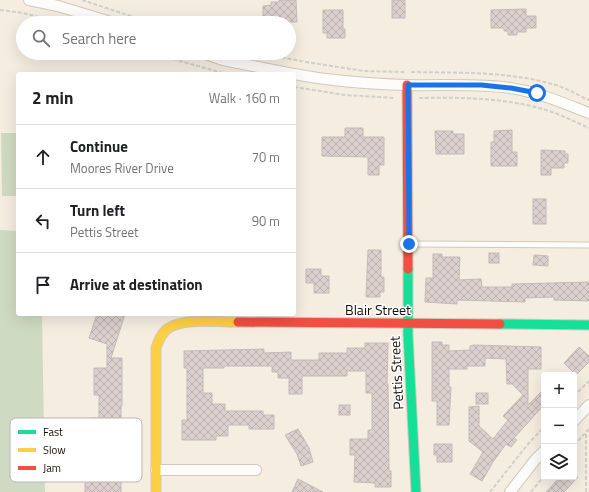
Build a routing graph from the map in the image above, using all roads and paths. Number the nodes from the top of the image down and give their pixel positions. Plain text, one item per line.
1 (29, 0) edge
2 (82, 0) edge
3 (0, 10) edge
4 (36, 16) edge
5 (91, 16) edge
6 (131, 16) edge
7 (177, 60) edge
8 (223, 60) edge
9 (292, 60) edge
10 (219, 72) edge
11 (283, 72) edge
12 (296, 74) edge
13 (408, 85) junction
14 (296, 87) edge
15 (408, 98) junction
16 (589, 100) edge
17 (589, 113) edge
18 (589, 128) edge
19 (409, 244) junction
20 (589, 245) edge
21 (408, 323) junction
22 (589, 325) edge
23 (589, 381) edge
24 (577, 393) edge
25 (589, 405) edge
26 (577, 418) edge
27 (589, 429) edge
28 (541, 430) edge
29 (586, 432) junction
30 (575, 444) edge
31 (541, 455) edge
32 (156, 470) junction
33 (256, 470) dead end
34 (541, 480) edge
35 (156, 492) edge
36 (416, 492) edge
37 (490, 492) edge
38 (510, 492) edge
39 (531, 492) edge
40 (586, 492) edge

1 - 5 street
2 - 6 path
3 - 4 path
7 - 10 path
8 - 11 street
9 - 16 path
12 - 13 street
13 - 15 street, Pettis Street
13 - 17 street
14 - 15 path
15 - 18 path
15 - 19 street, Pettis Street
19 - 20 lane
19 - 21 street, Pettis Street
21 - 22 street, Blair Street
21 - 32 street, Blair Street
21 - 36 street, Pettis Street
23 - 24 path
25 - 26 street
27 - 29 path
28 - 37 path
29 - 30 path
29 - 40 path
31 - 38 street
32 - 33 street
32 - 35 street
34 - 39 path

